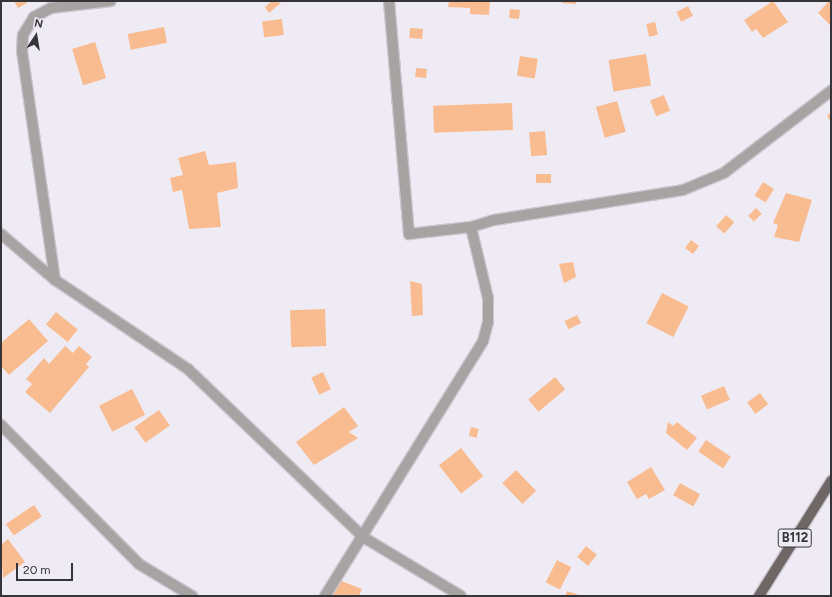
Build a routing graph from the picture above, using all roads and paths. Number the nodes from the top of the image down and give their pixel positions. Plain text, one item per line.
1 (111, 1) edge
2 (389, 1) edge
3 (831, 91) edge
4 (471, 227) junction
5 (1, 234) edge
6 (55, 280) junction
7 (1, 425) edge
8 (831, 481) edge
9 (363, 537) junction
10 (192, 596) edge
11 (325, 596) edge
12 (461, 596) edge
13 (759, 596) edge

1 - 6 street
2 - 4 street
3 - 4 street
4 - 9 street
5 - 6 street
6 - 9 street
7 - 10 street
8 - 13 main road, B112
9 - 11 street
9 - 12 street

